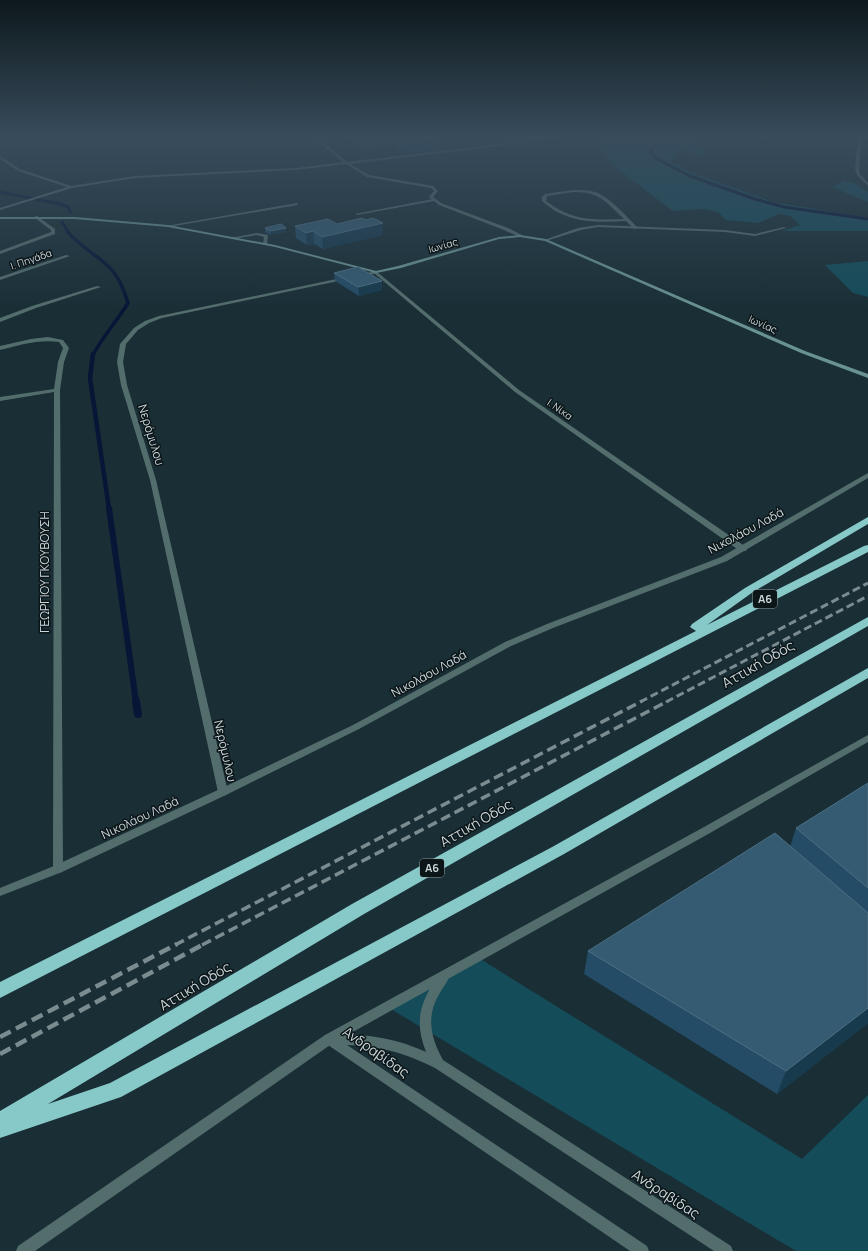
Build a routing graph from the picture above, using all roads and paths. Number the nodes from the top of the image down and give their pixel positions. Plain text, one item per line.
1 (48, 193) edge
2 (435, 193) edge
3 (558, 193) edge
4 (594, 193) edge
5 (433, 200) junction
6 (297, 204) dead end
7 (0, 209) edge
8 (357, 214) dead end
9 (36, 217) junction
10 (0, 218) edge
11 (626, 220) junction
12 (168, 226) junction
13 (636, 228) junction
14 (784, 228) dead end
15 (520, 236) junction
16 (232, 238) junction
17 (546, 240) junction
18 (265, 244) junction
19 (0, 253) edge
20 (68, 256) dead end
21 (376, 272) junction
22 (0, 279) edge
23 (99, 287) dead end
24 (0, 320) edge
25 (0, 348) edge
26 (868, 376) edge
27 (57, 390) junction
28 (0, 399) edge
29 (868, 475) edge
30 (868, 520) edge
31 (868, 548) edge
32 (743, 549) junction
33 (868, 621) edge
34 (663, 651) junction
35 (868, 672) edge
36 (868, 738) edge
37 (223, 792) junction
38 (58, 869) junction
39 (0, 892) edge
40 (445, 974) junction
41 (0, 990) edge
42 (329, 1039) junction
43 (439, 1064) junction
44 (0, 1122) edge
45 (0, 1129) edge
46 (23, 1251) edge
47 (642, 1251) edge
48 (726, 1251) edge

1 - 7 street
2 - 5 street
3 - 11 street
4 - 11 street
5 - 8 street
5 - 15 street
6 - 12 street
9 - 10 main road, Ιωνίας
9 - 12 main road, Ιωνίας
9 - 19 street
11 - 13 street
12 - 16 main road, Ιωνίας
13 - 14 street
13 - 17 street
15 - 17 main road, Ιωνίας
15 - 21 main road, Ιωνίας
16 - 18 main road, Ιωνίας
16 - 18 street
17 - 26 main road, Ιωνίας
18 - 21 main road, Ιωνίας
20 - 22 street, Ι. Πηγάδα
21 - 32 street, Ι. Νίκα
21 - 37 street, Νερόμυλου
23 - 24 street
25 - 27 street, ΓΕΩΡΓΙΟΥ ΓΚΟΥΒΟΥΣΗ
27 - 28 street
27 - 38 street, ΓΕΩΡΓΙΟΥ ΓΚΟΥΒΟΥΣΗ
29 - 32 street, Νικολάου Λαδά
30 - 34 highway
31 - 34 highway, Α6
32 - 37 street, Νικολάου Λαδά
33 - 44 highway, Αττική Οδός / Α6
34 - 41 highway, Α6
35 - 45 highway
36 - 40 street
37 - 38 street, Νικολάου Λαδά
38 - 39 street, Νικολάου Λαδά
40 - 42 street
40 - 43 street
42 - 43 street, Ανδραβίδας
42 - 46 street
42 - 47 street, Ανδραβίδας
43 - 48 street, Ανδραβίδας

